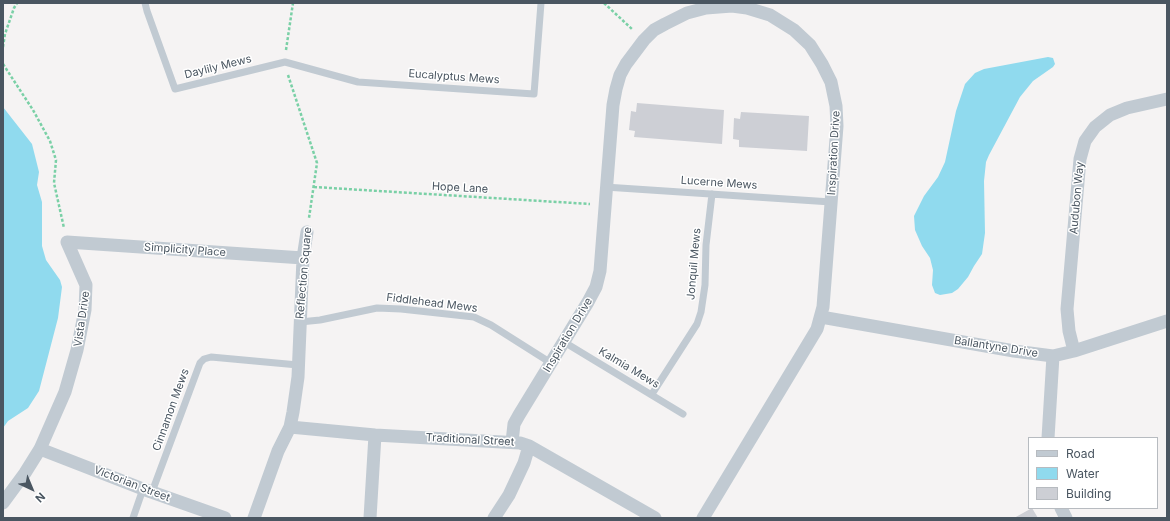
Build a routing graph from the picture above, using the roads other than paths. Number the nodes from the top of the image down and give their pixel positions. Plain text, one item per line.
1 (145, 3) edge
2 (540, 3) edge
3 (285, 62) joint
4 (1167, 99) edge
5 (605, 187) junction
6 (712, 194) junction
7 (831, 202) junction
8 (307, 232) road end
9 (66, 242) joint
10 (303, 258) junction
11 (821, 317) junction
12 (1167, 321) edge
13 (300, 322) junction
14 (564, 342) junction
15 (1074, 351) junction
16 (1053, 356) junction
17 (551, 362) junction
18 (298, 365) junction
19 (652, 394) junction
20 (683, 414) dead end
21 (290, 427) junction
22 (375, 435) junction
23 (1048, 437) edge
24 (512, 442) junction
25 (529, 446) junction
26 (40, 449) junction
27 (148, 491) junction
28 (3, 503) edge
29 (1061, 509) edge
30 (133, 518) edge
31 (225, 518) edge
32 (254, 518) edge
33 (370, 518) edge
34 (494, 518) edge
35 (655, 518) edge
36 (703, 518) edge
37 (1066, 518) edge

1 - 3 lane, Daylily Mews
2 - 3 lane, Eucalyptus Mews
4 - 15 street, Audubon Way
5 - 6 lane, Lucerne Mews
5 - 7 street, Inspiration Drive
5 - 14 street, Inspiration Drive
6 - 7 lane, Lucerne Mews
6 - 19 lane, Jonquil Mews
7 - 11 street, Inspiration Drive
8 - 10 street, Reflection Square
9 - 10 street, Simplicity Place
9 - 26 street, Vista Drive
10 - 13 street, Reflection Square
11 - 16 street, Ballantyne Drive
11 - 36 street, Inspiration Drive
12 - 15 street, Ballantyne Drive
13 - 17 lane, Fiddlehead Mews
13 - 18 street, Reflection Square
14 - 17 street, Inspiration Drive
14 - 19 lane, Kalmia Mews
15 - 16 street, Ballantyne Drive
16 - 23 street
17 - 24 street, Inspiration Drive
18 - 21 street, Reflection Square
18 - 27 lane, Cinnamon Mews
19 - 20 lane, Kalmia Mews
21 - 22 street, Traditional Street
21 - 32 street, Reflection Square
22 - 24 street, Traditional Street
22 - 33 street
24 - 25 street, Traditional Street
25 - 34 street
25 - 35 street, Traditional Street
26 - 27 street, Victorian Street
26 - 28 street, Vista Drive
27 - 30 lane
27 - 31 street, Victorian Street
29 - 37 street

